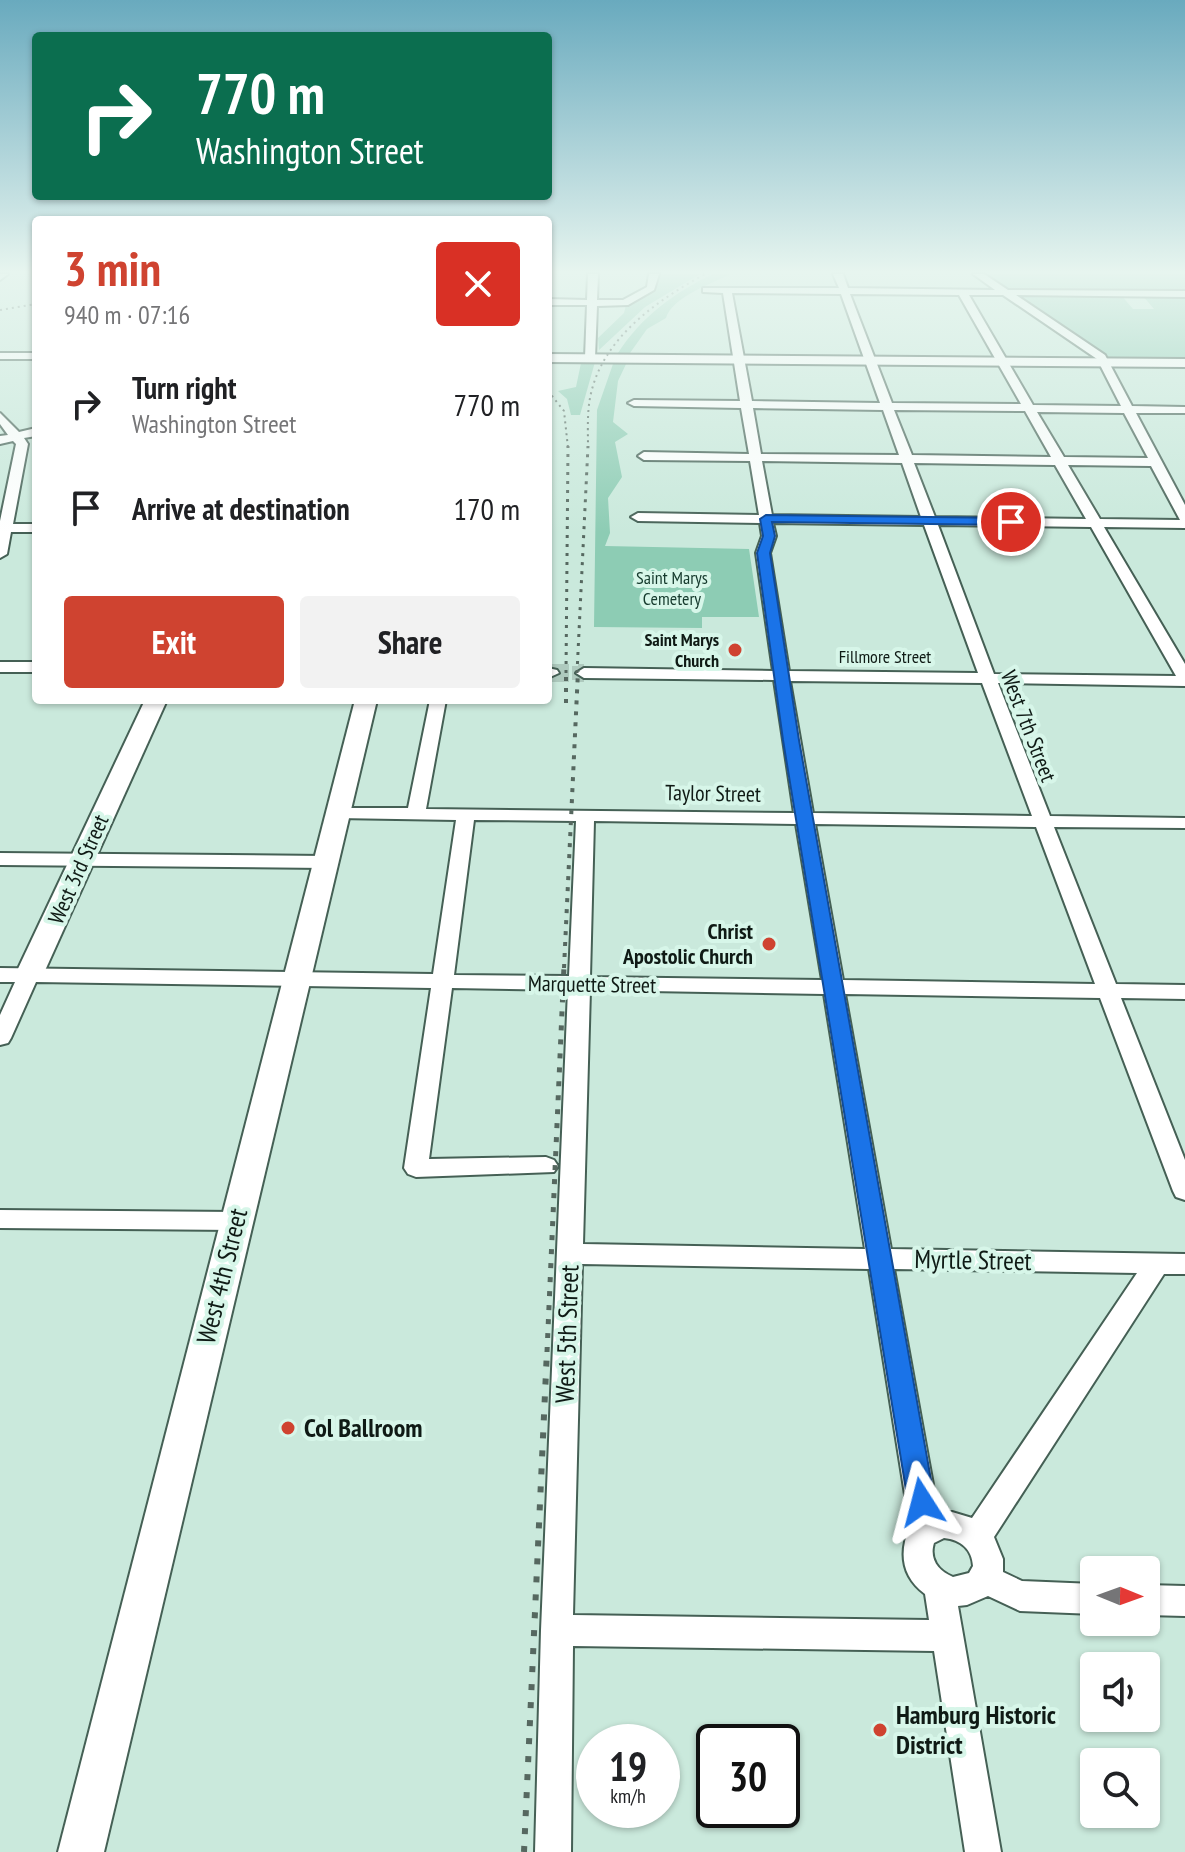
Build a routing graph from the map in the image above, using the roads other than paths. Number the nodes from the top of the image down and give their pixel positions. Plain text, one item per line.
1 (738, 360) edge
2 (832, 360) edge
3 (870, 361) junction
4 (1002, 362) junction
5 (1105, 362) junction
6 (1185, 363) edge
7 (634, 403) dead end
8 (746, 405) junction
9 (886, 406) junction
10 (1028, 408) junction
11 (1128, 410) junction
12 (1185, 410) edge
13 (0, 416) edge
14 (32, 433) edge
15 (17, 436) junction
16 (0, 440) edge
17 (644, 456) dead end
18 (755, 458) junction
19 (907, 459) junction
20 (1058, 461) junction
21 (1155, 462) junction
22 (638, 517) dead end
23 (766, 519) junction
24 (930, 520) junction
25 (1185, 521) edge
26 (1093, 523) junction
27 (8, 528) junction
28 (32, 528) edge
29 (0, 554) edge
30 (0, 667) edge
31 (32, 667) edge
32 (584, 673) tunnel mouth
33 (782, 676) junction
34 (988, 678) junction
35 (1185, 679) edge
36 (154, 704) edge
37 (365, 704) edge
38 (437, 704) edge
39 (337, 813) junction
40 (416, 814) junction
41 (466, 814) junction
42 (585, 816) junction
43 (805, 818) junction
44 (1042, 821) junction
45 (1185, 823) edge
46 (0, 859) edge
47 (82, 859) junction
48 (325, 862) junction
49 (0, 975) edge
50 (29, 975) junction
51 (296, 978) junction
52 (443, 982) junction
53 (580, 984) junction
54 (834, 989) junction
55 (1107, 992) junction
56 (1185, 992) edge
57 (0, 1038) edge
58 (546, 1166) dead end
59 (1185, 1191) edge
60 (0, 1219) edge
61 (235, 1221) junction
62 (570, 1254) junction
63 (878, 1258) junction
64 (1171, 1264) edge
65 (926, 1530) junction
66 (977, 1536) junction
67 (986, 1579) junction
68 (939, 1587) junction
69 (1080, 1598) edge
70 (1160, 1600) edge
71 (1185, 1601) edge
72 (557, 1630) junction
73 (946, 1636) junction
74 (81, 1852) edge
75 (553, 1852) edge
76 (983, 1852) edge

1 - 8 street
2 - 3 main road
3 - 4 main road
3 - 9 street, West 7th Street
4 - 5 main road
4 - 10 street
5 - 6 main road
5 - 11 street
7 - 8 street
8 - 9 street
8 - 18 street
9 - 10 street
9 - 19 street, West 7th Street
10 - 11 street
10 - 20 street
11 - 12 street
11 - 21 street
13 - 15 street
14 - 15 street
15 - 16 street
15 - 27 street
17 - 18 street
18 - 19 street
18 - 23 street
19 - 20 street
19 - 24 street, West 7th Street
20 - 21 street
20 - 26 street
21 - 25 street
22 - 23 street
23 - 24 street
23 - 33 street
24 - 26 street
24 - 34 street, West 7th Street
25 - 26 street
26 - 35 street
27 - 28 street
27 - 29 street
30 - 31 street
32 - 33 street, Fillmore Street
33 - 34 street, Fillmore Street
33 - 43 street
34 - 35 street, Fillmore Street
34 - 44 street, West 7th Street
36 - 47 main road, West 3rd Street
37 - 39 main road, West 4th Street
38 - 40 street
39 - 40 street, Taylor Street
39 - 48 main road, West 4th Street
40 - 41 street, Taylor Street
41 - 42 street, Taylor Street
41 - 52 street
42 - 43 street, Taylor Street
42 - 53 street, West 5th Street
43 - 44 street, Taylor Street
43 - 54 street
44 - 45 street, Taylor Street
44 - 55 street, West 7th Street
46 - 47 street
47 - 48 street
47 - 50 main road, West 3rd Street
48 - 51 main road, West 4th Street
49 - 50 street, Marquette Street
50 - 51 street, Marquette Street
50 - 57 street, West 3rd Street
51 - 52 street, Marquette Street
51 - 61 main road, West 4th Street
52 - 53 street, Marquette Street
52 - 58 street
53 - 54 street, Marquette Street
53 - 62 street, West 5th Street
54 - 55 street, Marquette Street
54 - 63 street
55 - 56 street, Marquette Street
55 - 59 street, West 7th Street
60 - 61 street
61 - 74 main road, West 4th Street
62 - 63 street, Myrtle Street
62 - 72 street, West 5th Street
63 - 64 street, Myrtle Street
63 - 65 street
64 - 66 street
65 - 66 street
65 - 68 street
66 - 67 street
67 - 68 street
67 - 69 street
68 - 73 street
70 - 71 street
72 - 73 street
72 - 75 street, West 5th Street
73 - 76 street

